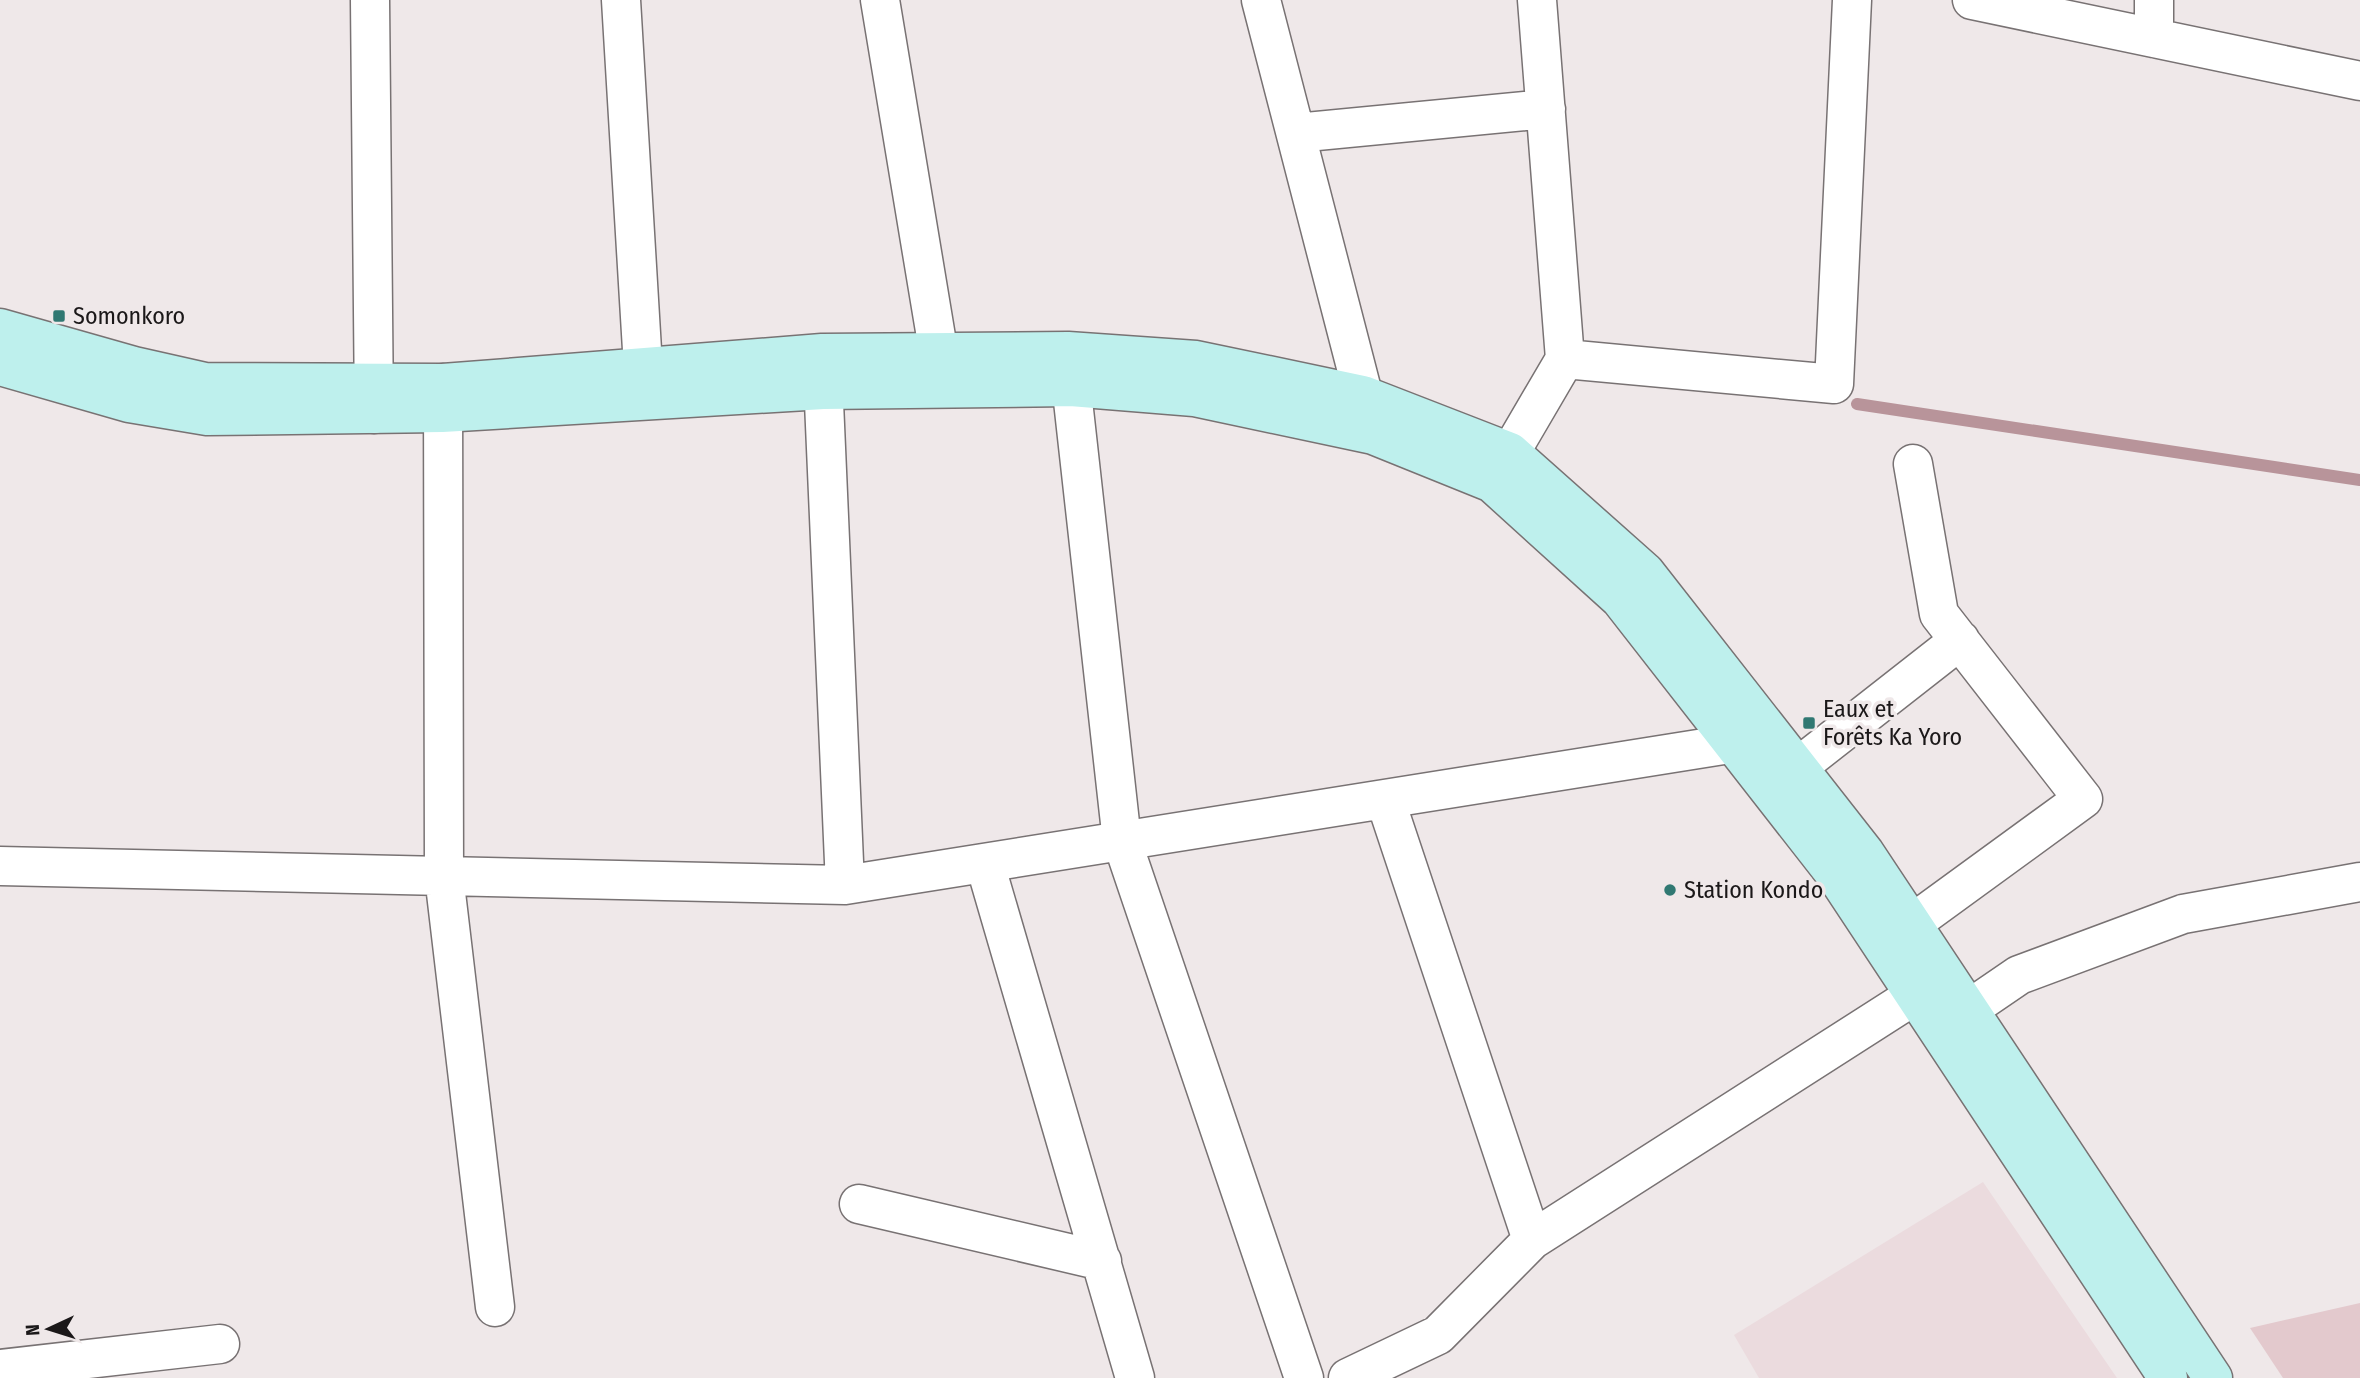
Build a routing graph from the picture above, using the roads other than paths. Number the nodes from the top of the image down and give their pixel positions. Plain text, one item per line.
1 (370, 0) edge
2 (621, 0) edge
3 (880, 0) edge
4 (1261, 0) edge
5 (1536, 0) edge
6 (1852, 0) edge
7 (1972, 0) edge
8 (2154, 0) edge
9 (2154, 38) junction
10 (2360, 81) edge
11 (1546, 109) junction
12 (1296, 133) junction
13 (0, 328) edge
14 (1565, 359) junction
15 (0, 366) edge
16 (1069, 369) junction
17 (942, 370) junction
18 (823, 371) junction
19 (643, 384) junction
20 (1363, 395) junction
21 (374, 398) junction
22 (443, 398) junction
23 (1373, 435) junction
24 (1913, 464) dead end
25 (1501, 468) junction
26 (1960, 640) junction
27 (1774, 737) junction
28 (1733, 744) junction
29 (1783, 778) junction
30 (1385, 799) junction
31 (1122, 841) junction
32 (985, 864) junction
33 (0, 866) edge
34 (444, 876) junction
35 (2360, 882) edge
36 (845, 885) junction
37 (1897, 935) junction
38 (1915, 995) junction
39 (1953, 1020) junction
40 (859, 1205) dead end
41 (1532, 1240) junction
42 (1102, 1261) junction
43 (495, 1307) dead end
44 (220, 1344) dead end
45 (0, 1369) edge
46 (1135, 1378) edge
47 (1304, 1378) edge
48 (1348, 1378) edge
49 (2168, 1378) edge
50 (2213, 1378) edge

1 - 21 street
2 - 19 street
3 - 17 street
4 - 12 street
5 - 11 street
6 - 14 street
7 - 9 street
8 - 9 street
9 - 10 street
11 - 12 street
11 - 14 street
12 - 20 street
13 - 21 main road
14 - 25 street
15 - 21 main road
16 - 17 main road
16 - 20 main road
16 - 23 main road
16 - 31 street
17 - 18 main road
18 - 19 main road
18 - 36 street
19 - 22 main road
20 - 23 street
20 - 25 main road
21 - 22 main road
22 - 34 street
23 - 25 main road
24 - 26 street
25 - 27 main road
25 - 28 main road
26 - 29 street
26 - 37 street
27 - 28 street
27 - 29 main road
28 - 29 main road
28 - 30 street
29 - 37 main road
30 - 31 street
30 - 41 street
31 - 32 street
31 - 47 street
32 - 36 street
32 - 42 street
33 - 34 street
34 - 36 street
34 - 43 street
35 - 39 street
37 - 38 main road
37 - 39 main road
38 - 39 main road
38 - 41 street
39 - 49 main road
39 - 50 main road
40 - 42 street
41 - 48 street
42 - 46 street
44 - 45 street

